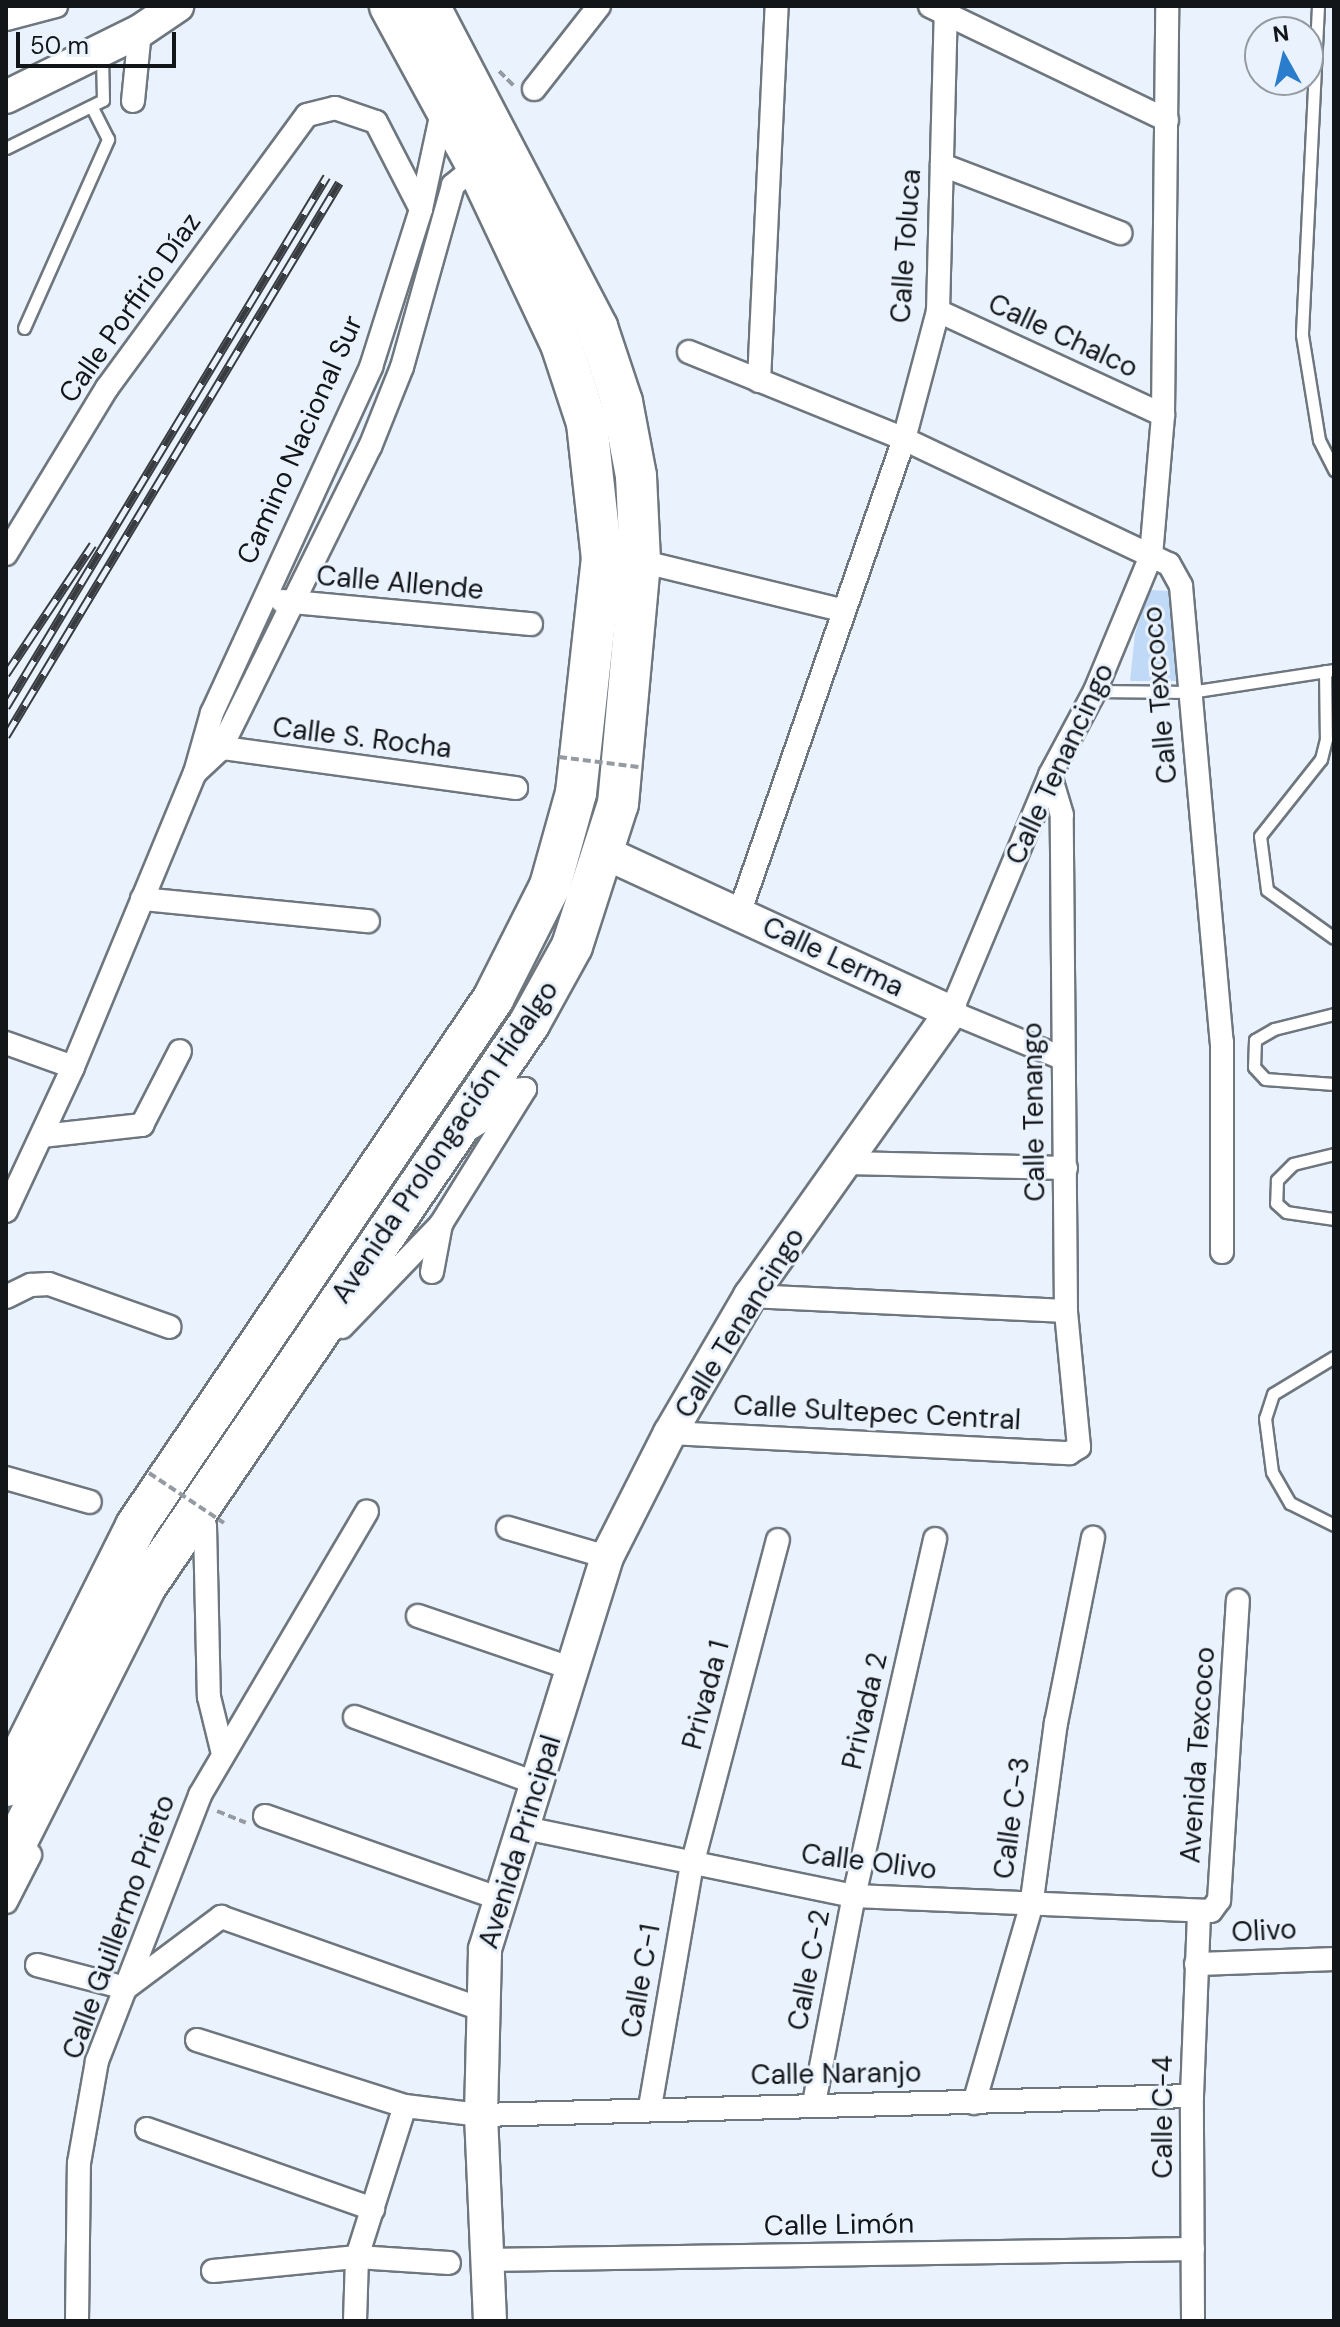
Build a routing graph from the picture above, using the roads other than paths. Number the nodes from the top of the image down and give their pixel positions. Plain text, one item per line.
1 (56, 6) edge
2 (177, 6) edge
3 (390, 6) edge
4 (429, 6) edge
5 (599, 6) edge
6 (777, 6) edge
7 (1167, 6) edge
8 (1318, 6) edge
9 (938, 10) edge
10 (6, 19) edge
11 (140, 31) junction
12 (102, 51) junction
13 (534, 89) dead end
14 (6, 97) edge
15 (133, 101) dead end
16 (461, 101) junction
17 (93, 110) junction
18 (1167, 120) junction
19 (6, 148) edge
20 (489, 156) junction
21 (942, 165) junction
22 (421, 209) junction
23 (1120, 233) dead end
24 (938, 311) junction
25 (24, 328) dead end
26 (689, 352) dead end
27 (759, 381) junction
28 (1163, 415) junction
29 (904, 439) junction
30 (1334, 470) edge
31 (6, 554) edge
32 (1151, 556) junction
33 (640, 561) junction
34 (265, 596) junction
35 (293, 604) junction
36 (841, 610) junction
37 (531, 624) dead end
38 (1330, 670) edge
39 (1095, 691) junction
40 (1190, 692) junction
41 (210, 747) junction
42 (1050, 775) junction
43 (516, 788) dead end
44 (605, 853) junction
45 (142, 899) junction
46 (739, 914) junction
47 (368, 921) dead end
48 (530, 929) junction
49 (1334, 938) edge
50 (572, 946) junction
51 (951, 1012) junction
52 (1334, 1014) edge
53 (6, 1043) edge
54 (180, 1051) dead end
55 (1062, 1058) junction
56 (73, 1067) junction
57 (1334, 1084) edge
58 (42, 1136) junction
59 (448, 1140) junction
60 (1334, 1154) edge
61 (846, 1163) junction
62 (1066, 1168) junction
63 (6, 1211) edge
64 (1334, 1219) edge
65 (441, 1224) junction
66 (1222, 1252) dead end
67 (432, 1272) dead end
68 (750, 1296) junction
69 (6, 1297) edge
70 (1066, 1311) junction
71 (170, 1327) dead end
72 (1334, 1357) edge
73 (670, 1433) junction
74 (1079, 1447) joint
75 (6, 1478) edge
76 (90, 1502) dead end
77 (367, 1512) dead end
78 (214, 1524) junction
79 (1334, 1525) edge
80 (508, 1528) dead end
81 (1093, 1538) dead end
82 (935, 1539) dead end
83 (778, 1540) dead end
84 (607, 1557) junction
85 (1238, 1601) dead end
86 (418, 1616) dead end
87 (573, 1669) junction
88 (355, 1717) dead end
89 (222, 1750) junction
90 (535, 1783) junction
91 (6, 1786) edge
92 (265, 1816) road end
93 (525, 1828) junction
94 (6, 1863) edge
95 (692, 1865) junction
96 (854, 1896) junction
97 (501, 1899) junction
98 (6, 1902) edge
99 (1031, 1907) junction
100 (1205, 1912) junction
101 (1334, 1959) edge
102 (1196, 1964) junction
103 (37, 1965) dead end
104 (126, 1988) junction
105 (481, 2009) junction
106 (197, 2040) dead end
107 (1192, 2096) junction
108 (814, 2103) junction
109 (974, 2103) junction
110 (405, 2106) junction
111 (650, 2107) junction
112 (481, 2115) junction
113 (147, 2129) dead end
114 (373, 2209) junction
115 (1193, 2249) junction
116 (357, 2257) junction
117 (485, 2260) junction
118 (449, 2263) dead end
119 (213, 2271) dead end
120 (77, 2321) edge
121 (355, 2321) edge
122 (490, 2321) edge
123 (1193, 2321) edge

1 - 10 street
2 - 11 street
3 - 16 highway, Avenida Prolongación Hidalgo
4 - 16 highway, Avenida Prolongación Hidalgo
5 - 13 street
6 - 27 street
7 - 18 street, Calle Tenancingo
8 - 30 lane
9 - 18 street
9 - 21 street, Calle Toluca
11 - 12 street
11 - 15 street
12 - 14 street
12 - 17 lane
16 - 20 highway, Avenida Prolongación Hidalgo
16 - 22 street, Camino Nacional Sur
17 - 19 lane
17 - 25 lane
18 - 28 street, Calle Tenancingo
20 - 33 highway, Avenida Prolongación Hidalgo
20 - 35 street, Camino Nacional Sur
20 - 48 highway, Avenida Prolongación Hidalgo
21 - 23 street
21 - 24 street, Calle Toluca
22 - 31 street, Calle Porfirio Díaz
22 - 34 street, Camino Nacional Sur
24 - 28 street, Calle Chalco
24 - 29 street, Calle Toluca
26 - 27 street, Calle Texcoco
27 - 29 street, Calle Texcoco
28 - 32 street, Calle Tenancingo
29 - 32 street, Calle Texcoco
29 - 36 street, Calle Toluca
32 - 39 street, Calle Tenancingo
32 - 40 street, Calle Texcoco
33 - 36 street
33 - 44 highway, Avenida Prolongación Hidalgo
34 - 35 street, Calle Allende
34 - 41 street, Camino Nacional Sur
35 - 37 street, Calle Allende
35 - 41 street, Camino Nacional Sur
36 - 46 street, Calle Toluca
38 - 40 lane
38 - 49 lane
39 - 40 lane
39 - 42 street, Calle Tenancingo
40 - 66 street, Calle Texcoco
41 - 43 street, Calle S. Rocha
41 - 45 street, Camino Nacional Sur
42 - 51 street, Calle Tenancingo
42 - 55 street, Calle Tenango
44 - 46 street, Calle Lerma
44 - 50 highway, Avenida Prolongación Hidalgo
45 - 47 street
45 - 56 street, Camino Nacional Sur
46 - 51 street, Calle Lerma
48 - 50 highway
48 - 91 highway, Avenida Prolongación Hidalgo
50 - 59 highway, Avenida Prolongación Hidalgo
51 - 55 street, Calle Lerma
51 - 61 street, Calle Tenancingo
52 - 57 lane
53 - 56 street
54 - 58 street
55 - 62 street, Calle Tenango
56 - 58 street, Camino Nacional Sur
58 - 63 street, Camino Nacional Sur
59 - 65 street
59 - 94 highway, Avenida Prolongación Hidalgo
60 - 64 lane
61 - 62 street
61 - 68 street, Calle Tenancingo
62 - 70 street, Calle Tenango
65 - 67 street
65 - 78 street
68 - 70 street
68 - 73 street, Calle Tenancingo
69 - 71 street
70 - 74 street, Calle Tenango
72 - 79 lane
73 - 74 street, Calle Sultepec Central
73 - 84 street, Avenida Principal
75 - 76 street
77 - 89 street, Calle Guillermo Prieto
78 - 89 street
78 - 98 street
80 - 84 street
81 - 99 street, Calle C-3
82 - 96 street, Privada 2
83 - 95 street, Privada 1
84 - 87 street, Avenida Principal
85 - 100 street, Avenida Texcoco
86 - 87 street
87 - 90 street, Avenida Principal
88 - 90 street
89 - 104 street, Calle Guillermo Prieto
90 - 93 street, Avenida Principal
92 - 97 street
93 - 95 street, Calle Olivo
93 - 97 street, Avenida Principal
95 - 96 street, Calle Olivo
95 - 111 street, Calle C-1
96 - 99 street, Calle Olivo
96 - 108 street, Calle C-2
97 - 105 street, Avenida Principal
99 - 100 street, Calle Olivo
99 - 109 street, Calle C-3
100 - 102 street, Calle C-4
101 - 102 street, Olivo
102 - 107 street, Calle C-4
103 - 104 street
104 - 105 street
104 - 120 street, Calle Guillermo Prieto
105 - 112 street, Avenida Principal
106 - 110 street, Calle Naranjo
107 - 109 street, Calle Naranjo
107 - 115 street, Calle C-4
108 - 109 street, Calle Naranjo
108 - 111 street, Calle Naranjo
110 - 112 street, Calle Naranjo
110 - 114 street
111 - 112 street, Calle Naranjo
112 - 117 street, Avenida Principal
113 - 114 street
114 - 116 street
115 - 117 street, Calle Limón
115 - 123 street, Calle C-4
116 - 118 street
116 - 119 street
116 - 121 street
117 - 122 street, Avenida Principal

